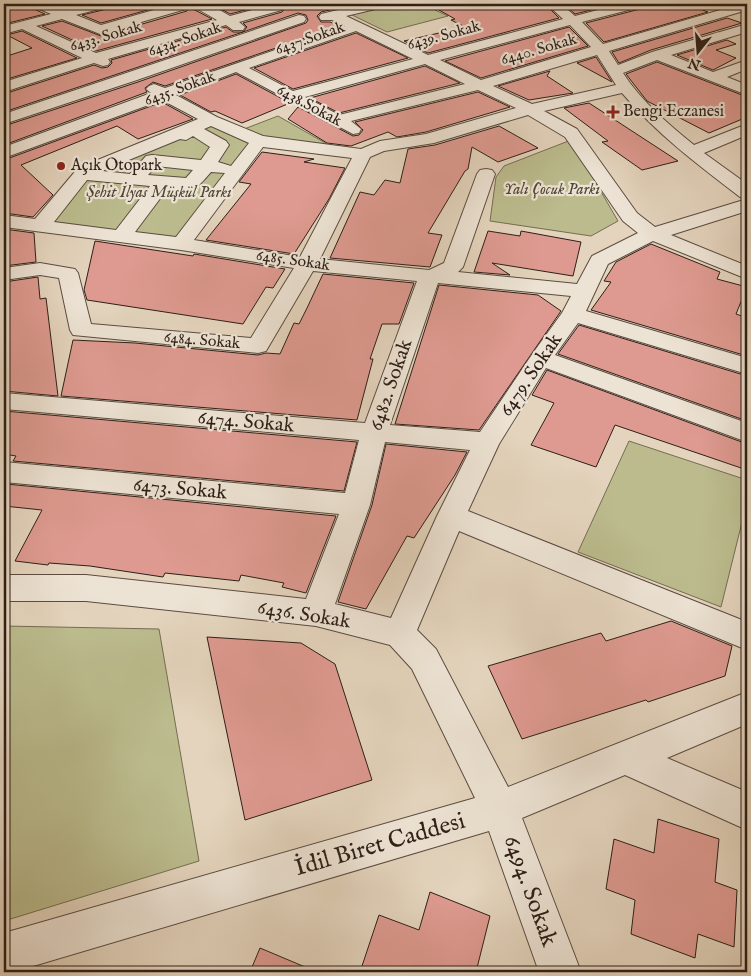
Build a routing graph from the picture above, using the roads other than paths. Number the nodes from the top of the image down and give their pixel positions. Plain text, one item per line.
1 (40, 4) edge
2 (102, 4) edge
3 (199, 4) edge
4 (379, 4) edge
5 (552, 4) edge
6 (718, 4) edge
7 (273, 5) edge
8 (181, 6) dead end
9 (740, 8) edge
10 (636, 9) edge
11 (334, 10) edge
12 (63, 14) junction
13 (299, 19) junction
14 (573, 20) junction
15 (229, 21) junction
16 (655, 21) dead end
17 (23, 25) junction
18 (673, 28) junction
19 (747, 28) edge
20 (4, 30) edge
21 (358, 34) junction
22 (251, 35) junction
23 (602, 50) junction
24 (280, 53) junction
25 (657, 56) junction
26 (95, 58) junction
27 (426, 59) junction
28 (747, 64) edge
29 (237, 67) junction
30 (272, 71) dead end
31 (614, 71) junction
32 (132, 77) junction
33 (255, 77) junction
34 (713, 77) junction
35 (479, 85) junction
36 (4, 87) edge
37 (626, 88) junction
38 (747, 90) edge
39 (165, 94) junction
40 (290, 96) junction
41 (530, 109) junction
42 (4, 118) edge
43 (211, 120) junction
44 (337, 120) junction
45 (192, 128) junction
46 (747, 129) edge
47 (237, 131) junction
48 (211, 140) junction
49 (259, 141) junction
50 (372, 150) junction
51 (691, 152) junction
52 (4, 153) edge
53 (164, 161) junction
54 (206, 166) junction
55 (237, 169) junction
56 (82, 174) junction
57 (486, 174) dead end
58 (134, 180) junction
59 (163, 182) junction
60 (747, 193) edge
61 (747, 205) edge
62 (4, 222) edge
63 (40, 227) junction
64 (652, 234) junction
65 (121, 237) junction
66 (181, 244) junction
67 (306, 264) junction
68 (747, 273) edge
69 (4, 274) edge
70 (428, 277) junction
71 (584, 292) junction
72 (573, 314) junction
73 (541, 358) junction
74 (747, 366) edge
75 (4, 401) edge
76 (374, 432) junction
77 (747, 433) edge
78 (488, 442) junction
79 (4, 472) edge
80 (356, 506) junction
81 (451, 516) junction
82 (4, 588) edge
83 (316, 613) junction
84 (400, 634) junction
85 (747, 636) edge
86 (747, 708) edge
87 (624, 758) junction
88 (500, 809) junction
89 (747, 811) edge
90 (4, 954) edge
91 (560, 972) edge

1 - 12 street
2 - 12 street
3 - 15 street
4 - 11 street, 6434. Sokak
5 - 14 street
6 - 9 street
7 - 13 street
7 - 15 street, 6433. Sokak
8 - 12 street
9 - 18 street, 6440. Sokak
10 - 14 street, 6439. Sokak
11 - 13 street, 6434. Sokak
11 - 21 street
12 - 17 street
13 - 22 street, 6434. Sokak
14 - 23 street
14 - 27 street, 6439. Sokak
15 - 22 street
15 - 26 street, 6433. Sokak
16 - 18 street
17 - 20 street
17 - 26 street
18 - 23 street, 6440. Sokak
19 - 25 street
21 - 24 street, 6435. Sokak
21 - 27 street
22 - 24 street
22 - 32 street, 6434. Sokak
23 - 31 street
23 - 35 street, 6440. Sokak
24 - 29 street, 6435. Sokak
25 - 31 street
25 - 34 street
26 - 32 street
26 - 36 street, 6433. Sokak
27 - 35 street
27 - 40 street, 6439. Sokak
28 - 34 street
29 - 33 street, 6438.Sokak
29 - 39 street, 6435. Sokak
30 - 33 street, 6437.Sokak
31 - 37 street
32 - 39 street
32 - 42 street, 6434. Sokak
33 - 40 street, 6438.Sokak
34 - 38 street
35 - 41 street
35 - 44 street, 6440. Sokak
37 - 41 street
37 - 51 street
39 - 43 street
39 - 52 street, 6435. Sokak
40 - 44 street, 6438.Sokak
41 - 50 street
41 - 64 street
43 - 45 street
43 - 47 street
44 - 50 street, 6438.Sokak
45 - 48 street
45 - 53 street
45 - 56 street
46 - 51 street
47 - 48 street
47 - 49 street
48 - 54 street
49 - 50 street
49 - 55 street
50 - 67 street, 6484. Sokak
51 - 60 street
53 - 54 street
53 - 58 street
54 - 55 street
54 - 59 street
55 - 66 street
56 - 58 street
56 - 63 street
57 - 70 street
58 - 59 street
59 - 65 street
61 - 64 street, 6479. Sokak
62 - 63 street, 6485. Sokak
63 - 65 street, 6485. Sokak
64 - 68 street
64 - 71 street, 6479. Sokak
65 - 66 street, 6485. Sokak
66 - 67 street, 6485. Sokak
67 - 69 street, 6484. Sokak
67 - 70 street, 6485. Sokak
70 - 71 street, 6485. Sokak
70 - 76 street, 6482. Sokak
71 - 72 street, 6479. Sokak
72 - 73 street, 6479. Sokak
72 - 74 street
73 - 77 street
73 - 78 street, 6479. Sokak
75 - 76 street, 6474. Sokak
76 - 78 street, 6474. Sokak
76 - 80 street, 6482. Sokak
78 - 81 street, 6479. Sokak
79 - 80 street, 6473. Sokak
80 - 83 street, 6482. Sokak
81 - 84 street, 6479. Sokak
81 - 85 street
82 - 83 street, 6436. Sokak
83 - 84 street, 6436. Sokak
84 - 88 street
86 - 87 street, İdil Biret Caddesi
87 - 88 street, İdil Biret Caddesi
87 - 89 street
88 - 90 street, İdil Biret Caddesi
88 - 91 street, 6494. Sokak

